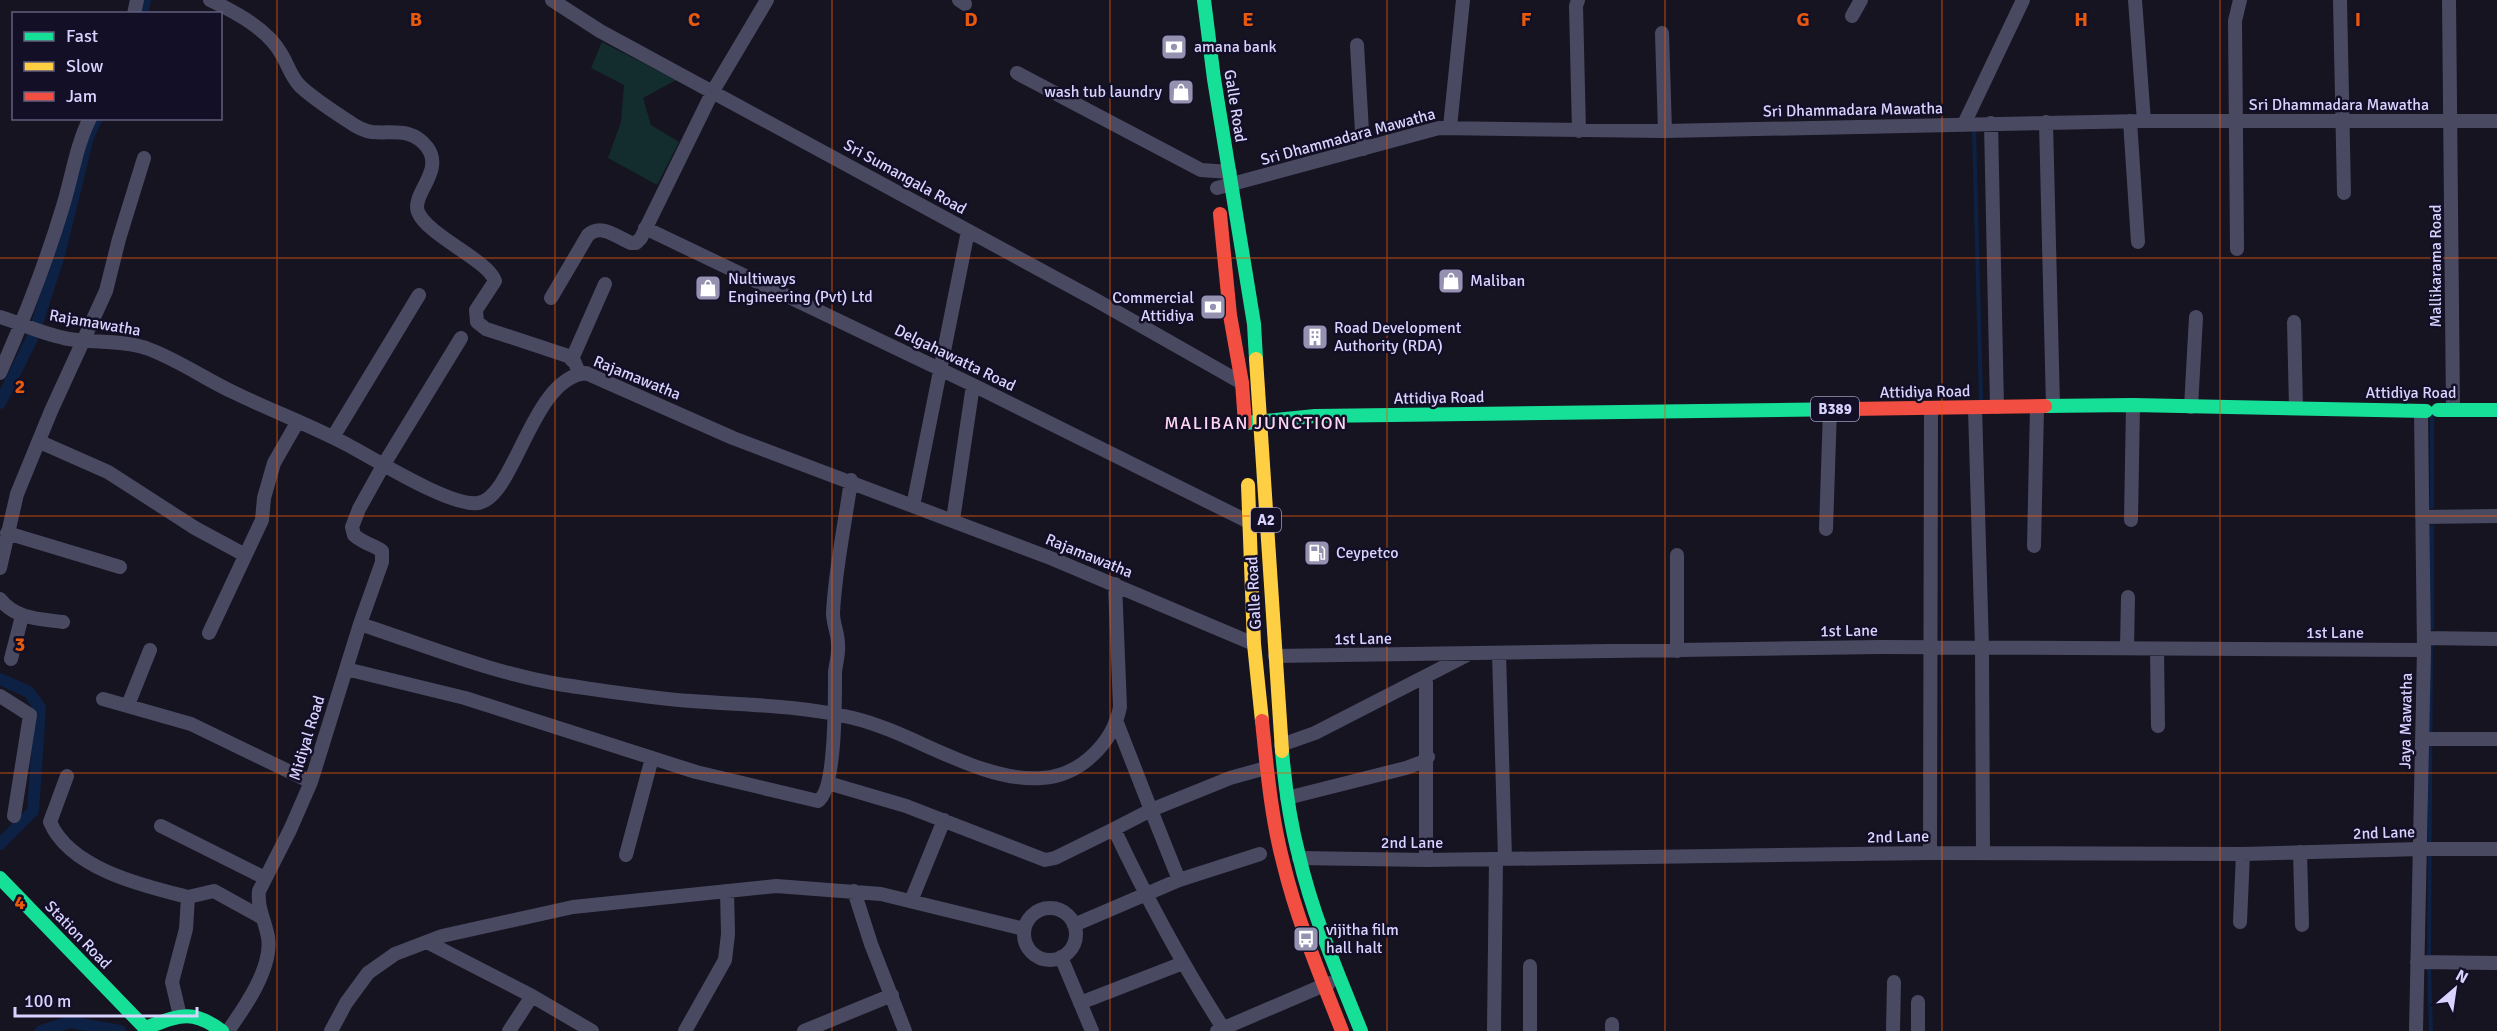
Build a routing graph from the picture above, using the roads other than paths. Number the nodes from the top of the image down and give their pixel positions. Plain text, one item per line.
1 (210, 0) edge
2 (552, 0) edge
3 (767, 0) edge
4 (1204, 0) edge
5 (1463, 0) edge
6 (1578, 0) edge
7 (1861, 0) edge
8 (2023, 0) edge
9 (2135, 0) edge
10 (2240, 0) edge
11 (2340, 0) edge
12 (2449, 0) edge
13 (1852, 16) dead end
14 (1662, 33) dead end
15 (1357, 45) dead end
16 (1017, 73) dead end
17 (713, 90) junction
18 (89, 120) edge
19 (2235, 120) junction
20 (2343, 120) junction
21 (2137, 121) junction
22 (2497, 121) edge
23 (2046, 122) junction
24 (2451, 122) junction
25 (1991, 123) junction
26 (1964, 124) junction
27 (1450, 128) junction
28 (1579, 131) junction
29 (1665, 131) junction
30 (1363, 149) junction
31 (144, 158) dead end
32 (1212, 167) junction
33 (1231, 178) junction
34 (1217, 188) junction
35 (2344, 193) dead end
36 (645, 228) junction
37 (968, 231) junction
38 (2138, 242) dead end
39 (2237, 249) dead end
40 (605, 284) dead end
41 (419, 295) dead end
42 (551, 298) dead end
43 (0, 317) edge
44 (2196, 317) dead end
45 (2294, 322) dead end
46 (23, 324) junction
47 (461, 339) dead end
48 (84, 341) junction
49 (572, 359) junction
50 (939, 369) junction
51 (0, 373) edge
52 (579, 374) junction
53 (1242, 383) junction
54 (973, 385) junction
55 (2133, 405) junction
56 (2037, 406) junction
57 (2053, 406) junction
58 (1997, 407) junction
59 (2191, 407) junction
60 (1976, 408) junction
61 (2296, 408) junction
62 (1830, 409) junction
63 (1931, 409) junction
64 (2453, 410) junction
65 (2497, 410) edge
66 (2428, 411) junction
67 (298, 421) junction
68 (1245, 423) junction
69 (1261, 423) junction
70 (333, 437) junction
71 (1246, 438) dead end
72 (39, 442) junction
73 (384, 464) junction
74 (1248, 469) dead end
75 (851, 480) junction
76 (913, 506) junction
77 (2497, 516) edge
78 (2422, 517) junction
79 (2131, 519) dead end
80 (953, 520) junction
81 (1249, 522) junction
82 (1826, 529) dead end
83 (7, 533) junction
84 (2034, 546) dead end
85 (245, 555) junction
86 (1677, 555) dead end
87 (120, 567) dead end
88 (0, 568) edge
89 (1115, 584) junction
90 (2128, 597) dead end
91 (0, 599) edge
92 (22, 616) junction
93 (63, 622) dead end
94 (360, 624) junction
95 (209, 633) dead end
96 (2497, 639) edge
97 (1254, 644) junction
98 (2424, 644) junction
99 (1929, 648) junction
100 (1982, 648) junction
101 (2127, 648) junction
102 (2157, 649) junction
103 (150, 650) dead end
104 (1677, 651) junction
105 (1499, 653) junction
106 (1468, 654) junction
107 (1275, 656) junction
108 (11, 659) dead end
109 (346, 669) junction
110 (1426, 676) junction
111 (0, 696) edge
112 (103, 699) dead end
113 (128, 705) junction
114 (835, 714) junction
115 (1117, 723) junction
116 (2158, 726) dead end
117 (2422, 739) junction
118 (2497, 740) edge
119 (1281, 745) junction
120 (1428, 757) junction
121 (652, 758) junction
122 (1266, 768) junction
123 (67, 776) dead end
124 (311, 782) junction
125 (828, 783) junction
126 (1287, 798) junction
127 (1151, 810) junction
128 (14, 816) dead end
129 (944, 820) junction
130 (161, 826) dead end
131 (1114, 829) junction
132 (2420, 849) junction
133 (2497, 849) edge
134 (2300, 852) junction
135 (1930, 853) junction
136 (1983, 853) junction
137 (1260, 854) dead end
138 (2242, 854) junction
139 (626, 855) dead end
140 (1299, 858) junction
141 (1501, 859) junction
142 (1426, 860) junction
143 (265, 878) junction
144 (2, 880) edge
145 (1179, 880) junction
146 (727, 891) junction
147 (854, 891) junction
148 (1146, 896) junction
149 (188, 897) junction
150 (911, 901) junction
151 (261, 917) junction
152 (2240, 922) dead end
153 (1074, 925) junction
154 (2302, 925) dead end
155 (1024, 929) junction
156 (427, 942) junction
157 (1061, 957) junction
158 (2417, 962) junction
159 (1183, 963) junction
160 (2497, 963) edge
161 (1530, 966) dead end
162 (1339, 979) junction
163 (1894, 982) dead end
164 (1323, 985) junction
165 (892, 994) junction
166 (532, 996) junction
167 (1918, 1002) dead end
168 (1080, 1003) junction
169 (180, 1016) junction
170 (146, 1030) edge
171 (1222, 1030) edge
172 (222, 1031) edge
173 (228, 1031) edge
174 (330, 1031) edge
175 (509, 1031) edge
176 (592, 1031) edge
177 (685, 1031) edge
178 (804, 1031) edge
179 (905, 1031) edge
180 (1092, 1031) edge
181 (1342, 1031) edge
182 (1361, 1031) edge
183 (1494, 1031) edge
184 (1530, 1031) edge
185 (1893, 1031) edge
186 (1918, 1031) edge
187 (2416, 1031) edge

1 - 49 street
2 - 17 street, Sri Sumangala Road
3 - 17 street
4 - 33 main road, Galle Road / A2
5 - 27 street
6 - 28 street
7 - 13 street
8 - 26 street
9 - 21 street
10 - 19 street
11 - 20 street
12 - 24 street, Mallikarama Road
14 - 29 street
15 - 30 street
16 - 32 street
17 - 36 street
17 - 37 street, Sri Sumangala Road
18 - 46 street
19 - 20 street, Sri Dhammadara Mawatha
19 - 21 street, Sri Dhammadara Mawatha
19 - 39 street
20 - 24 street, Sri Dhammadara Mawatha
20 - 35 street
21 - 23 street, Sri Dhammadara Mawatha
21 - 38 street
22 - 24 street, Sri Dhammadara Mawatha
23 - 25 street, Sri Dhammadara Mawatha
23 - 57 street
24 - 64 street, Mallikarama Road
25 - 26 street, Sri Dhammadara Mawatha
25 - 58 street
26 - 29 street, Sri Dhammadara Mawatha
27 - 28 street, Sri Dhammadara Mawatha
27 - 30 street, Sri Dhammadara Mawatha
28 - 29 street, Sri Dhammadara Mawatha
30 - 33 street, Sri Dhammadara Mawatha
31 - 48 street
32 - 33 street
32 - 34 main road
33 - 34 street, Sri Dhammadara Mawatha
33 - 69 main road, Galle Road / A2
34 - 53 main road
36 - 42 street
36 - 50 street, Delgahawatta Road
37 - 50 street
37 - 53 street, Sri Sumangala Road
40 - 49 street
41 - 70 street
43 - 46 street, Rajamawatha
44 - 59 street
45 - 61 street
46 - 48 street, Rajamawatha
46 - 51 street
47 - 73 street
48 - 67 street, Rajamawatha
48 - 72 street
49 - 52 street
50 - 54 street, Delgahawatta Road
50 - 76 street
52 - 73 street, Rajamawatha
52 - 75 street, Rajamawatha
53 - 68 main road
54 - 80 street
54 - 81 street, Delgahawatta Road
55 - 57 main road, Attidiya Road / B389
55 - 59 main road, Attidiya Road / B389
55 - 79 street
56 - 57 main road, Attidiya Road / B389
56 - 58 main road, Attidiya Road / B389
56 - 84 street
58 - 60 main road, Attidiya Road / B389
59 - 61 main road, Attidiya Road / B389
60 - 63 main road, Attidiya Road / B389
60 - 100 street
61 - 66 main road, Attidiya Road / B389
62 - 63 main road, Attidiya Road / B389
62 - 69 main road, Attidiya Road / B389
62 - 82 street
63 - 99 street
64 - 65 main road, Attidiya Road / B389
64 - 66 main road, Attidiya Road / B389
66 - 78 street, Jaya Mawatha
67 - 70 street, Rajamawatha
67 - 85 street
68 - 69 main road, Attidiya Road / B389
68 - 71 main road
69 - 107 main road, Galle Road / A2
70 - 73 street, Rajamawatha
72 - 83 street
72 - 85 street
73 - 94 street, Midiyal Road
74 - 81 main road, Galle Road / A2
75 - 76 street, Rajamawatha
75 - 114 street
76 - 80 street, Rajamawatha
77 - 78 street
78 - 98 street, Jaya Mawatha
80 - 89 street, Rajamawatha
81 - 97 main road, Galle Road / A2
83 - 87 street
83 - 88 street
85 - 95 street
86 - 104 street
89 - 97 street, Rajamawatha
89 - 115 street
90 - 101 street
91 - 92 street
92 - 93 street
92 - 108 street
94 - 109 street, Midiyal Road
94 - 114 street
96 - 98 street, 1st Lane
97 - 122 main road, Galle Road / A2
98 - 102 street, 1st Lane
98 - 117 street, Jaya Mawatha
99 - 100 street, 1st Lane
99 - 104 street, 1st Lane
99 - 135 street
100 - 101 street, 1st Lane
100 - 136 street
101 - 102 street, 1st Lane
102 - 116 street
103 - 113 street
104 - 105 street, 1st Lane
105 - 106 street, 1st Lane
105 - 141 street
106 - 107 street, 1st Lane
106 - 110 street
107 - 119 main road, Galle Road / A2
109 - 121 street
109 - 124 street, Midiyal Road
110 - 119 street
110 - 120 street
111 - 128 street
112 - 113 street
113 - 124 street
114 - 115 street
114 - 125 street
115 - 127 street
117 - 118 street
117 - 132 street, Jaya Mawatha
119 - 126 main road, Galle Road / A2
120 - 126 street
120 - 142 street
121 - 125 street
121 - 139 street
122 - 127 street
122 - 164 main road, Galle Road / A2
123 - 149 street
124 - 143 street, Midiyal Road
125 - 129 street
126 - 140 main road, Galle Road / A2
127 - 131 street
127 - 145 street
129 - 131 street
129 - 150 street
130 - 143 street
131 - 148 street
132 - 133 street, 2nd Lane
132 - 134 street, 2nd Lane
132 - 158 street, Jaya Mawatha
134 - 138 street, 2nd Lane
134 - 154 street
135 - 136 street, 2nd Lane
135 - 141 street, 2nd Lane
136 - 138 street, 2nd Lane
137 - 145 street
138 - 152 street
140 - 142 street, 2nd Lane
140 - 162 main road, Galle Road / A2
141 - 142 street, 2nd Lane
141 - 183 street
143 - 151 street, Midiyal Road
144 - 170 main road, Station Road
145 - 148 street
146 - 147 street
146 - 156 street
146 - 177 street
147 - 150 street
147 - 165 street
148 - 153 street
148 - 159 street
149 - 151 street
149 - 169 street
150 - 155 street
151 - 173 street, Midiyal Road
153 - 155 street
153 - 157 street
155 - 157 street
156 - 166 street
156 - 174 street
157 - 168 street
158 - 160 street
158 - 187 street, Jaya Mawatha
159 - 168 street
159 - 171 street
161 - 184 street
162 - 164 street
162 - 182 main road, Galle Road / A2
163 - 185 street
164 - 171 street
164 - 181 main road, Galle Road / A2
165 - 178 street
165 - 179 street
166 - 175 street
166 - 176 street
167 - 186 street
168 - 180 street
169 - 170 main road, Station Road
169 - 172 main road, Station Road

